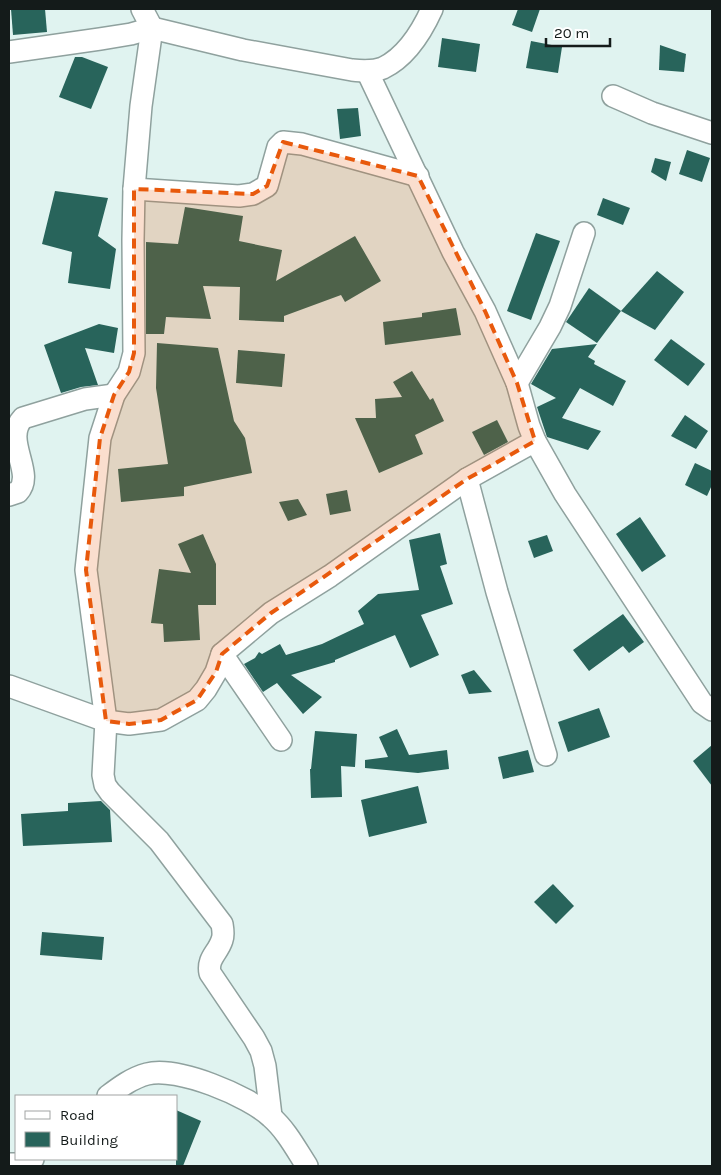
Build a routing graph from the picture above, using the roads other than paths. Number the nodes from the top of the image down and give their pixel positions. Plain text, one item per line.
1 (142, 9) edge
2 (432, 9) edge
3 (152, 28) junction
4 (9, 52) edge
5 (367, 72) junction
6 (613, 96) dead end
7 (712, 133) edge
8 (418, 176) junction
9 (134, 189) junction
10 (584, 233) dead end
11 (517, 383) junction
12 (114, 395) junction
13 (535, 441) junction
14 (468, 479) junction
15 (9, 495) edge
16 (222, 654) junction
17 (9, 686) edge
18 (712, 710) edge
19 (106, 721) junction
20 (281, 740) dead end
21 (546, 755) dead end
22 (109, 1095) edge
23 (271, 1116) junction
24 (30, 1160) edge
25 (9, 1164) edge
26 (307, 1166) edge

1 - 3 street
2 - 5 street
3 - 4 street
3 - 5 street
3 - 9 street
5 - 8 street
6 - 7 street
8 - 9 street
8 - 11 street
9 - 12 street
10 - 11 street
11 - 13 street
12 - 15 street
12 - 19 street
13 - 14 street
13 - 18 street
14 - 16 street
14 - 21 street
16 - 19 street
16 - 20 street
17 - 19 street
19 - 23 street
22 - 23 street
23 - 26 street
24 - 25 street

